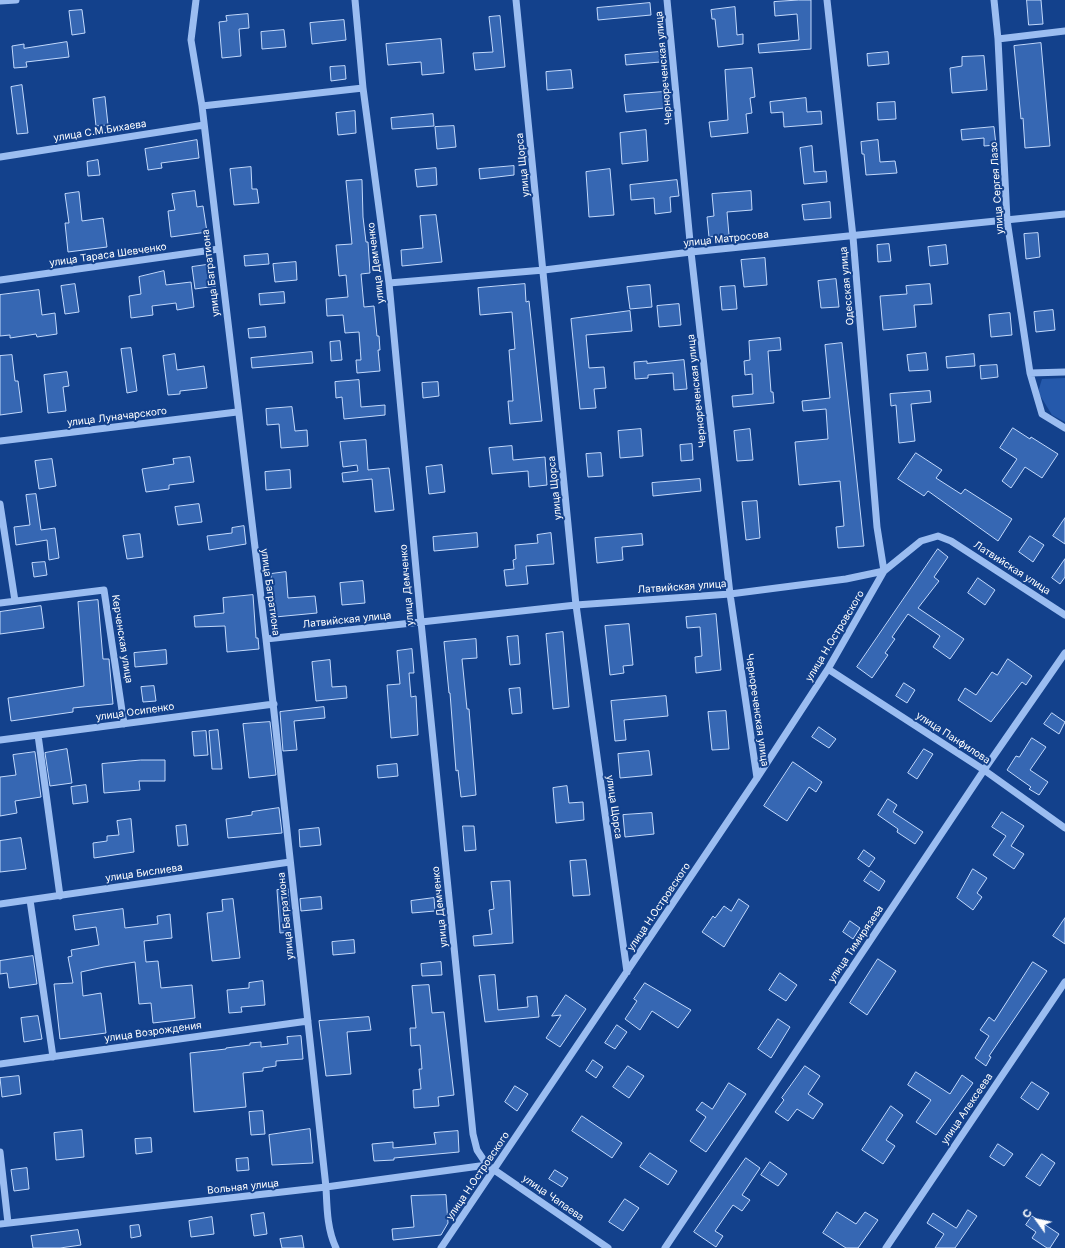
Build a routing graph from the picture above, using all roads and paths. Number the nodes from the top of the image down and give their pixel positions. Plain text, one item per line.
1 (16, 0) edge
2 (196, 0) edge
3 (355, 0) edge
4 (516, 0) edge
5 (667, 0) edge
6 (827, 0) edge
7 (994, 0) edge
8 (0, 1) edge
9 (1065, 31) edge
10 (998, 39) junction
11 (363, 88) junction
12 (202, 106) junction
13 (204, 125) junction
14 (0, 157) edge
15 (1065, 214) edge
16 (1008, 220) junction
17 (853, 237) junction
18 (219, 249) junction
19 (691, 252) junction
20 (544, 270) junction
21 (0, 280) edge
22 (389, 283) junction
23 (1065, 372) edge
24 (1030, 373) junction
25 (237, 412) junction
26 (1065, 428) edge
27 (0, 441) edge
28 (0, 504) edge
29 (884, 571) junction
30 (730, 594) junction
31 (15, 601) junction
32 (0, 603) edge
33 (576, 604) junction
34 (1065, 615) edge
35 (421, 622) junction
36 (266, 639) junction
37 (1065, 653) edge
38 (828, 669) junction
39 (274, 704) junction
40 (124, 724) junction
41 (38, 735) junction
42 (0, 740) edge
43 (984, 770) junction
44 (756, 778) junction
45 (1065, 828) edge
46 (290, 862) junction
47 (60, 896) junction
48 (30, 900) junction
49 (0, 904) edge
50 (627, 972) junction
51 (1065, 982) edge
52 (308, 1020) junction
53 (53, 1057) junction
54 (0, 1064) edge
55 (0, 1152) edge
56 (487, 1165) junction
57 (495, 1170) junction
58 (326, 1187) junction
59 (4, 1224) edge
60 (336, 1248) edge
61 (441, 1248) edge
62 (608, 1248) edge
63 (665, 1248) edge
64 (886, 1248) edge

1 - 8 street
2 - 12 street, улица Багратиона
3 - 11 street, улица Демченко
4 - 20 street, улица Щорса
5 - 19 street, Чернореченская улица
6 - 17 street, Одесская улица
7 - 10 street, улица Сергея Лазо
9 - 10 street
10 - 16 street, улица Сергея Лазо
11 - 12 street
11 - 22 street, улица Демченко
12 - 13 street, улица Багратиона
13 - 14 street, улица С.М.Бихаева
13 - 18 street, улица Багратиона
15 - 16 street, улица Матросова
16 - 17 street, улица Матросова
16 - 24 street, улица Сергея Лазо
17 - 19 street, улица Матросова
17 - 29 street, Одесская улица
18 - 21 street, улица Тараса Шевченко
18 - 25 street, улица Багратиона
19 - 20 street, улица Матросова
19 - 30 street, Чернореченская улица
20 - 22 street, улица Матросова
20 - 33 street, улица Щорса
22 - 35 street, улица Демченко
23 - 24 street
24 - 26 street, улица Сергея Лазо
25 - 27 street, улица Луначарского
25 - 36 street, улица Багратиона
28 - 31 street
29 - 30 street, Латвийская улица
29 - 34 street, Латвийская улица
29 - 38 street, улица Н.Островского
30 - 33 street, Латвийская улица
30 - 44 street, Чернореченская улица
31 - 32 street, Керченская улица
31 - 40 street, Керченская улица
33 - 35 street, Латвийская улица
33 - 50 street, улица Щорса
35 - 36 street, Латвийская улица
35 - 56 street, улица Демченко
36 - 39 street, улица Багратиона
37 - 43 street, улица Тимирязева
38 - 43 street, улица Панфилова
38 - 44 street, улица Н.Островского
39 - 40 street, улица Осипенко
39 - 46 street, улица Багратиона
40 - 41 street, улица Осипенко
41 - 42 street, улица Осипенко
41 - 47 street
43 - 45 street, улица Панфилова
43 - 63 street, улица Тимирязева
44 - 50 street, улица Н.Островского
46 - 47 street, улица Бислиева
46 - 52 street, улица Багратиона
47 - 48 street, улица Бислиева
48 - 49 street, улица Бислиева
48 - 53 street
50 - 57 street, улица Н.Островского
51 - 64 street, улица Алексеева
52 - 53 street, улица Возрождения
52 - 58 street, улица Багратиона
53 - 54 street, улица Возрождения
55 - 59 street
56 - 57 street, улица Чапаева
56 - 58 street, Вольная улица
57 - 61 street, улица Н.Островского
57 - 62 street, улица Чапаева
58 - 59 street, Вольная улица
58 - 60 street, улица Багратиона

